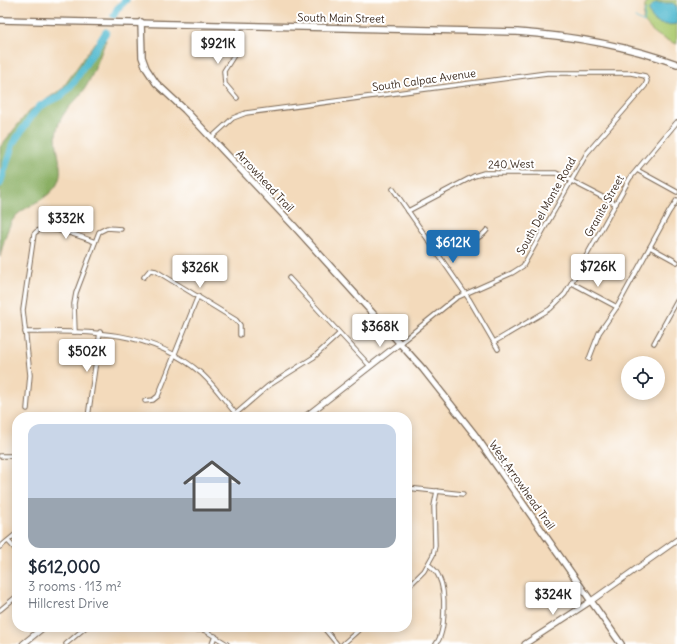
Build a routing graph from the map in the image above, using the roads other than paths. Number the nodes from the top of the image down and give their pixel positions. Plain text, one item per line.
1 (0, 20) edge
2 (141, 22) junction
3 (239, 25) junction
4 (677, 64) edge
5 (646, 79) joint
6 (238, 98) dead end
7 (677, 122) edge
8 (211, 138) junction
9 (637, 170) junction
10 (572, 181) junction
11 (393, 189) dead end
12 (677, 192) edge
13 (677, 200) edge
14 (616, 204) junction
15 (408, 211) junction
16 (121, 229) dead end
17 (486, 230) dead end
18 (95, 242) junction
19 (650, 247) junction
20 (438, 254) junction
21 (677, 262) edge
22 (144, 277) dead end
23 (289, 278) dead end
24 (572, 283) junction
25 (465, 293) junction
26 (198, 296) junction
27 (677, 301) edge
28 (617, 307) junction
29 (25, 332) junction
30 (75, 332) junction
31 (100, 332) junction
32 (339, 334) junction
33 (240, 335) dead end
34 (494, 342) junction
35 (400, 343) junction
36 (654, 343) dead end
37 (498, 349) dead end
38 (174, 356) junction
39 (589, 359) dead end
40 (370, 366) junction
41 (145, 401) dead end
42 (27, 409) dead end
43 (89, 412) edge
44 (231, 412) edge
45 (239, 412) edge
46 (316, 412) edge
47 (0, 456) edge
48 (12, 456) edge
49 (412, 488) edge
50 (437, 491) junction
51 (463, 494) dead end
52 (12, 537) edge
53 (677, 540) edge
54 (8, 541) junction
55 (12, 545) edge
56 (0, 547) edge
57 (429, 565) junction
58 (412, 583) edge
59 (12, 600) edge
60 (591, 601) junction
61 (0, 610) edge
62 (38, 632) edge
63 (80, 632) edge
64 (208, 632) edge
65 (327, 632) edge
66 (356, 632) edge
67 (216, 636) junction
68 (26, 643) edge
69 (66, 644) edge
70 (212, 644) edge
71 (227, 644) edge
72 (337, 644) edge
73 (343, 644) edge
74 (437, 644) edge
75 (525, 644) edge
76 (621, 644) edge

1 - 2 main road, South Main Street
2 - 3 main road, South Main Street
2 - 8 main road, Arrowhead Trail
3 - 4 main road, South Main Street
3 - 6 street
5 - 8 street, South Calpac Avenue
5 - 10 street, South Del Monte Road
7 - 9 street, Granite Street
8 - 35 main road, Arrowhead Trail
9 - 12 street
9 - 14 street, Granite Street
10 - 14 street, 240 West
10 - 15 street, 240 West
10 - 25 street, South Del Monte Road
11 - 15 street
13 - 19 street
14 - 24 street, Granite Street
15 - 20 street
16 - 18 street
17 - 20 street
18 - 29 street
18 - 30 street
19 - 21 street
19 - 28 street
20 - 25 street
22 - 26 street
23 - 32 street
24 - 28 street
24 - 34 street, Granite Street
25 - 34 street
25 - 35 street, South Del Monte Road
26 - 33 street
26 - 38 street
27 - 36 street
28 - 39 street
29 - 30 street
29 - 42 street
30 - 31 street
31 - 38 street
31 - 43 street
32 - 40 street
32 - 45 street
34 - 37 street
35 - 40 street, South Del Monte Road
35 - 60 main road, West Arrowhead Trail
38 - 41 street
38 - 44 street
40 - 46 street, South Del Monte Road
47 - 48 street
49 - 50 street
50 - 51 street
50 - 57 street
52 - 54 street
53 - 60 street
54 - 55 street
54 - 56 street
57 - 58 street
57 - 74 street
59 - 61 street
60 - 75 street
60 - 76 main road, West Arrowhead Trail
62 - 68 street
63 - 69 street
64 - 67 street
65 - 72 street
66 - 73 street
67 - 70 street
67 - 71 street

